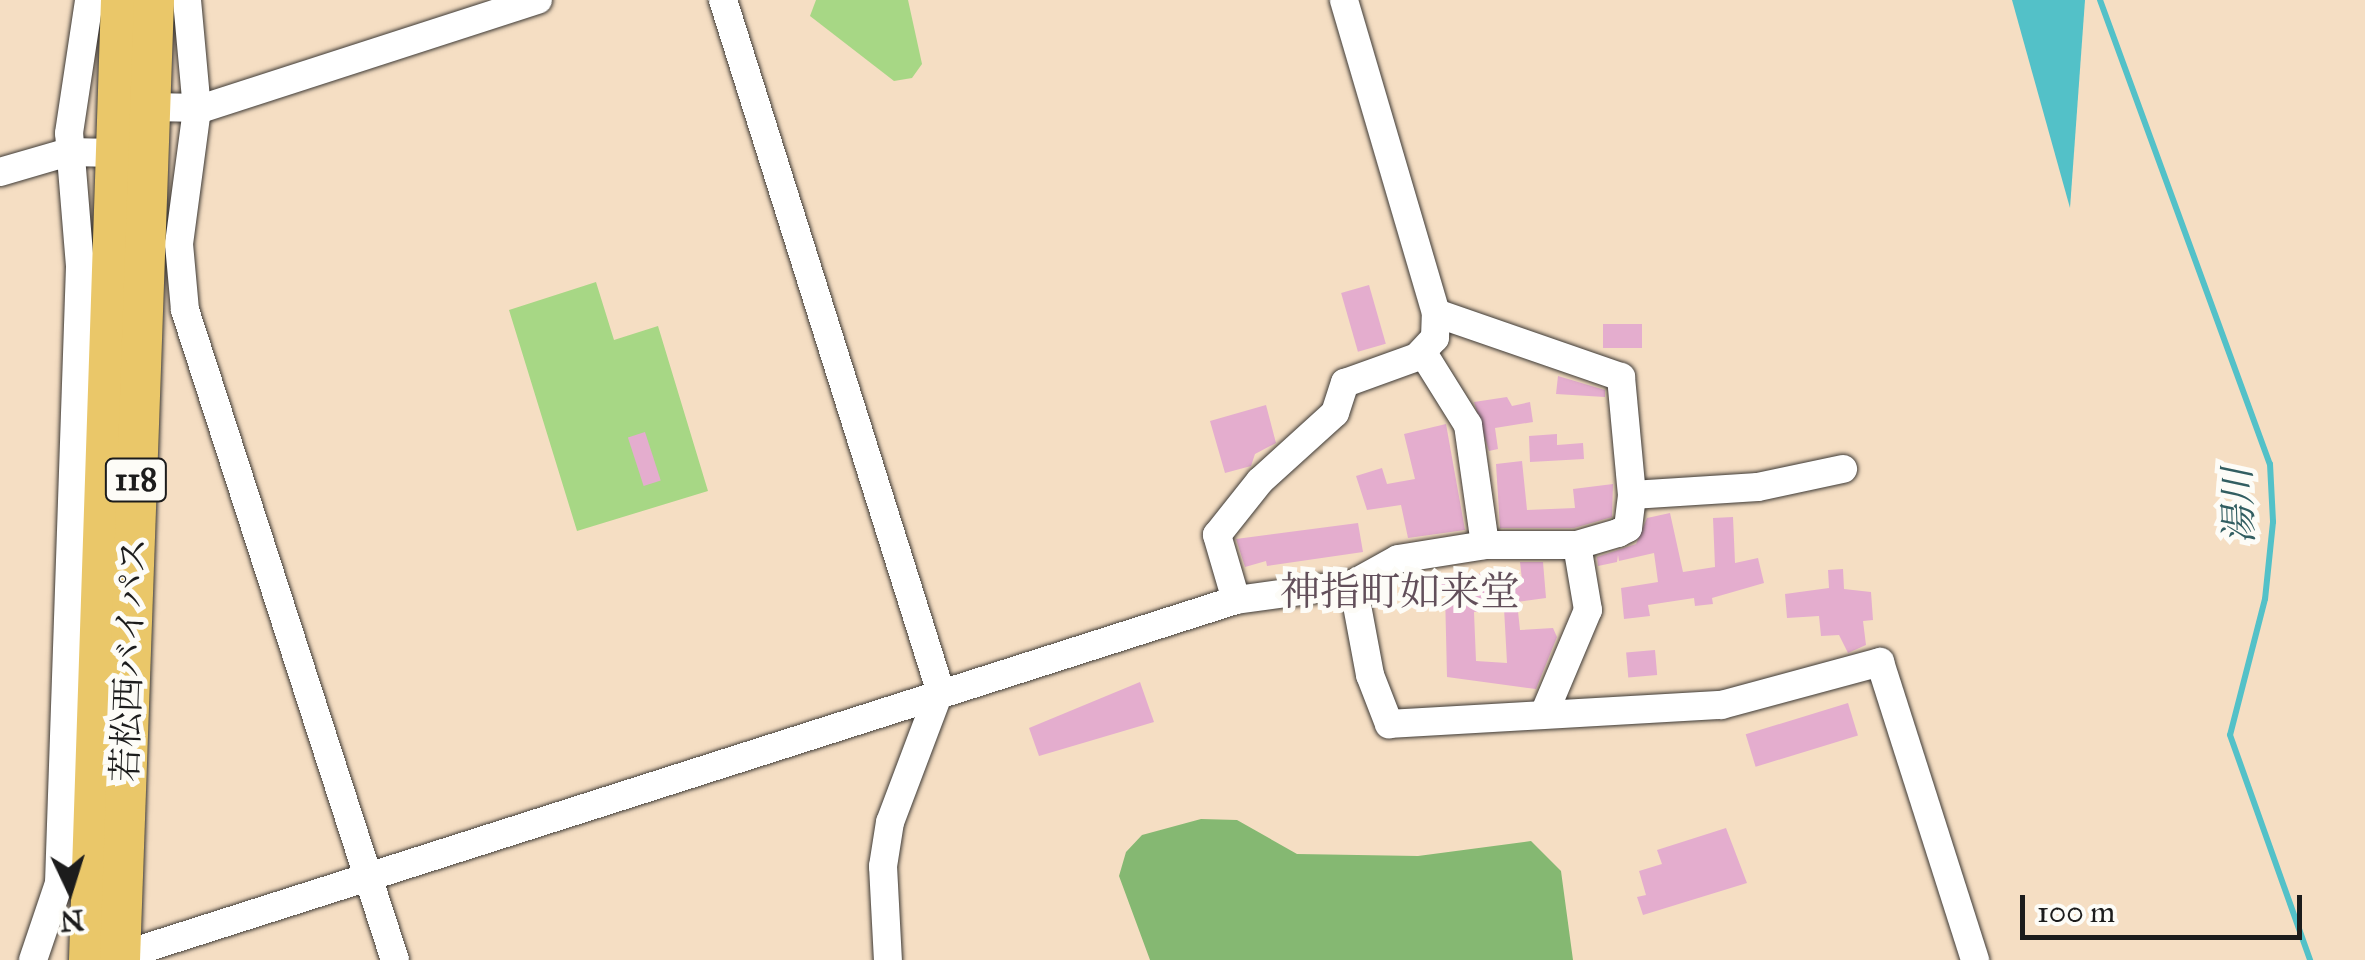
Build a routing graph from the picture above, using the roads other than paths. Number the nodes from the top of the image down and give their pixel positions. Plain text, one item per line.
1 (88, 0) edge
2 (121, 0) edge
3 (154, 0) edge
4 (187, 0) edge
5 (538, 0) edge
6 (724, 0) edge
7 (1344, 0) edge
8 (150, 107) junction
9 (197, 109) junction
10 (69, 152) junction
11 (116, 153) junction
12 (0, 172) edge
13 (1436, 313) junction
14 (1423, 353) junction
15 (1843, 469) dead end
16 (1632, 495) junction
17 (1485, 545) junction
18 (1577, 546) junction
19 (1353, 584) junction
20 (1236, 600) junction
21 (940, 690) junction
22 (1544, 714) junction
23 (368, 876) junction
24 (184, 947) edge
25 (109, 959) edge
26 (33, 960) edge
27 (395, 960) edge
28 (888, 960) edge
29 (1975, 960) edge

1 - 10 street
2 - 11 highway, 若松西バイパス / 118
3 - 8 highway, 若松西バイパス / 118
4 - 9 street
5 - 9 street
6 - 21 street
7 - 13 street
8 - 9 street
8 - 25 highway, 若松西バイパス / 118
9 - 23 street
10 - 11 street
10 - 12 street
10 - 26 street
11 - 25 highway, 若松西バイパス / 118
13 - 14 street
13 - 16 street
14 - 17 street
14 - 20 street
15 - 16 street
16 - 18 street
17 - 18 street
17 - 19 street
18 - 22 street
19 - 20 street
19 - 22 street
20 - 21 street
21 - 23 street
21 - 28 street
22 - 29 street
23 - 24 street
23 - 27 street
24 - 25 street

